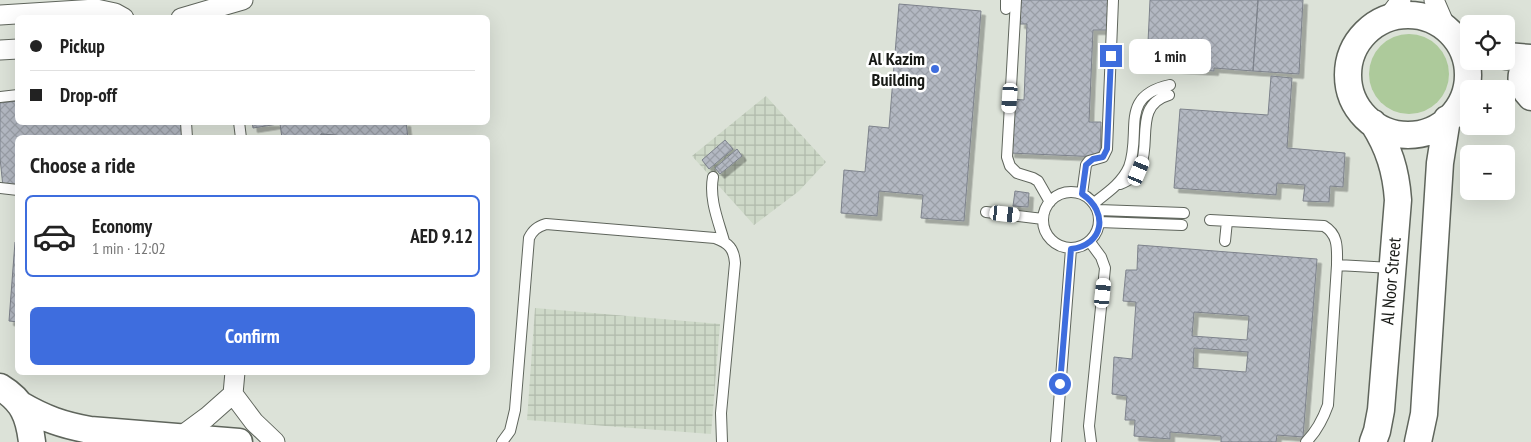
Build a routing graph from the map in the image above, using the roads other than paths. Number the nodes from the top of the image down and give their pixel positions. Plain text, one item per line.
1 (242, 0) edge
2 (1016, 0) edge
3 (1113, 0) edge
4 (1434, 0) edge
5 (63, 6) edge
6 (1394, 9) edge
7 (115, 10) edge
8 (0, 15) edge
9 (191, 15) edge
10 (1457, 38) edge
11 (0, 50) edge
12 (15, 50) edge
13 (1515, 57) edge
14 (1531, 58) edge
15 (1531, 64) edge
16 (1170, 90) dead end
17 (15, 95) edge
18 (0, 97) edge
19 (1531, 97) edge
20 (1515, 100) edge
21 (1531, 101) edge
22 (1458, 110) edge
23 (1373, 123) junction
24 (713, 177) dead end
25 (0, 188) edge
26 (15, 190) edge
27 (1082, 194) junction
28 (1050, 202) junction
29 (1096, 206) junction
30 (986, 212) dead end
31 (1184, 213) dead end
32 (1043, 219) junction
33 (1210, 220) dead end
34 (1227, 221) junction
35 (1100, 222) junction
36 (1182, 225) dead end
37 (724, 241) junction
38 (1225, 241) dead end
39 (1090, 242) junction
40 (1071, 249) junction
41 (1337, 265) junction
42 (1392, 268) junction
43 (235, 375) edge
44 (0, 387) edge
45 (233, 394) junction
46 (21, 405) junction
47 (180, 437) junction
48 (32, 442) edge
49 (239, 442) edge
50 (275, 442) edge
51 (502, 442) edge
52 (722, 442) edge
53 (1056, 442) edge
54 (1091, 442) edge
55 (1306, 442) edge
56 (1373, 442) edge
57 (1418, 442) edge

1 - 9 street
2 - 28 lane
3 - 27 lane
4 - 10 street
5 - 7 street
5 - 8 street
6 - 10 street
6 - 23 street
10 - 22 street
11 - 12 street
13 - 14 street
15 - 19 street
16 - 29 lane
17 - 18 lane
20 - 21 street
22 - 23 street
22 - 57 street
23 - 42 street, Al Noor Street
24 - 37 lane
25 - 26 lane
27 - 28 lane
27 - 29 lane
28 - 32 lane
29 - 31 lane
29 - 35 lane
30 - 32 lane
32 - 40 lane
33 - 34 lane
34 - 38 lane
34 - 41 lane
35 - 36 lane
35 - 39 lane
37 - 51 lane
37 - 52 lane
39 - 40 lane
39 - 54 lane
40 - 53 lane
41 - 42 lane
41 - 55 lane
42 - 56 street, Al Noor Street
43 - 45 street
44 - 46 street
45 - 47 street
45 - 50 street
46 - 47 street
46 - 48 street
47 - 49 street

